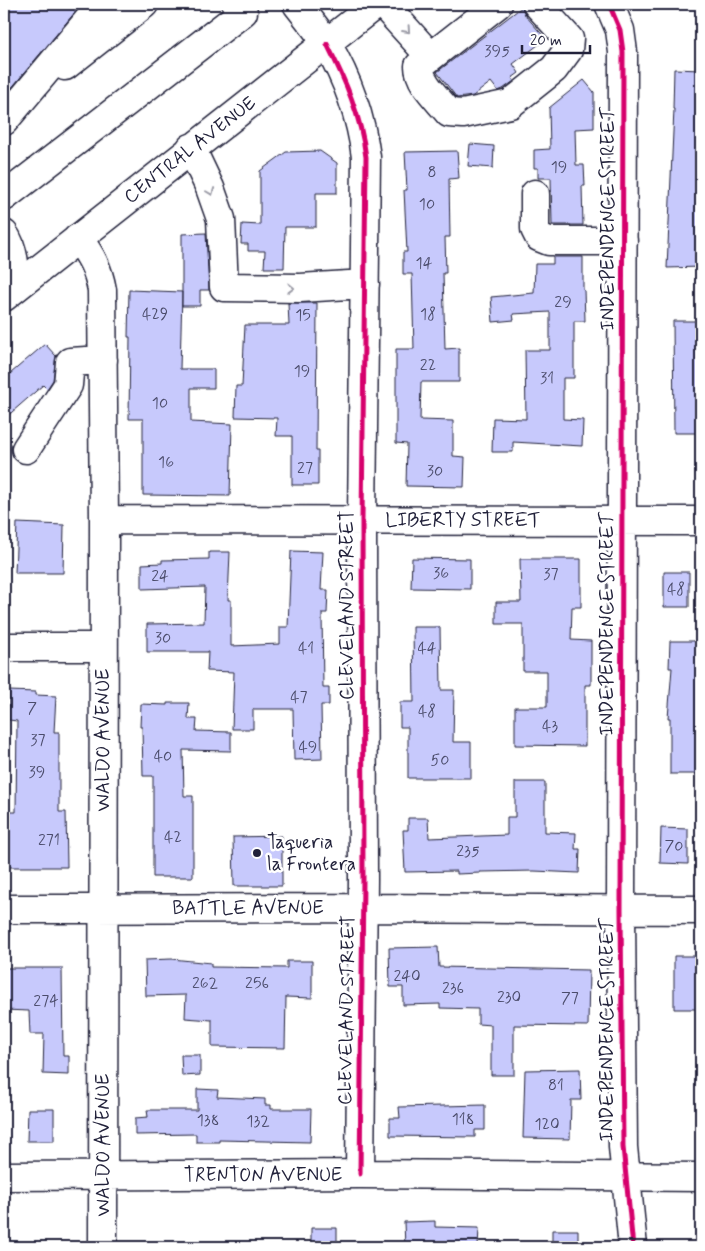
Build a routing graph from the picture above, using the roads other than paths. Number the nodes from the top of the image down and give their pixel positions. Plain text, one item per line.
1 (102, 4) edge
2 (144, 4) edge
3 (236, 4) edge
4 (297, 4) edge
5 (376, 4) edge
6 (382, 4) edge
7 (498, 4) edge
8 (537, 4) edge
9 (609, 4) edge
10 (327, 44) junction
11 (430, 56) junction
12 (53, 62) junction
13 (4, 121) edge
14 (191, 148) junction
15 (535, 194) dead end
16 (4, 197) edge
17 (4, 234) edge
18 (78, 238) junction
19 (623, 241) junction
20 (366, 284) junction
21 (10, 292) edge
22 (102, 360) junction
23 (26, 449) dead end
24 (104, 520) junction
25 (362, 520) junction
26 (622, 520) junction
27 (701, 520) edge
28 (4, 647) edge
29 (103, 647) junction
30 (363, 908) junction
31 (4, 909) edge
32 (103, 909) junction
33 (621, 910) junction
34 (701, 910) edge
35 (360, 1174) junction
36 (4, 1176) edge
37 (103, 1176) junction
38 (625, 1176) junction
39 (701, 1177) edge
40 (103, 1247) edge
41 (632, 1247) edge

1 - 12 street
2 - 12 street
3 - 16 street
4 - 10 street, CLEVELAND STREET
5 - 10 street, CENTRAL AVENUE
6 -> 11 street
7 - 11 street
8 - 11 street
9 - 19 street, INDEPENDENCE STREET
10 - 14 street, CENTRAL AVENUE
10 - 20 street, CLEVELAND STREET
12 - 13 street
14 - 18 street, CENTRAL AVENUE
14 -> 20 street
15 - 19 street
17 - 21 street
18 - 21 street, CENTRAL AVENUE
18 - 22 street, WALDO AVENUE
19 - 26 street, INDEPENDENCE STREET
20 - 25 street, CLEVELAND STREET
22 - 23 street
22 - 24 street, WALDO AVENUE
24 - 25 street, LIBERTY STREET
24 - 29 street, WALDO AVENUE
25 - 26 street, LIBERTY STREET
25 - 30 street, CLEVELAND STREET
26 - 27 street, LIBERTY STREET
26 - 33 street, INDEPENDENCE STREET
28 - 29 street
29 - 32 street, WALDO AVENUE
30 - 32 street, BATTLE AVENUE
30 - 33 street, BATTLE AVENUE
30 - 35 street, CLEVELAND STREET
31 - 32 street, BATTLE AVENUE
32 - 37 street, WALDO AVENUE
33 - 34 street, BATTLE AVENUE
33 - 38 street, INDEPENDENCE STREET
35 - 37 street, TRENTON AVENUE
35 - 38 street, TRENTON AVENUE
36 - 37 street, TRENTON AVENUE
37 - 40 street, WALDO AVENUE
38 - 39 street, TRENTON AVENUE
38 - 41 street, INDEPENDENCE STREET

